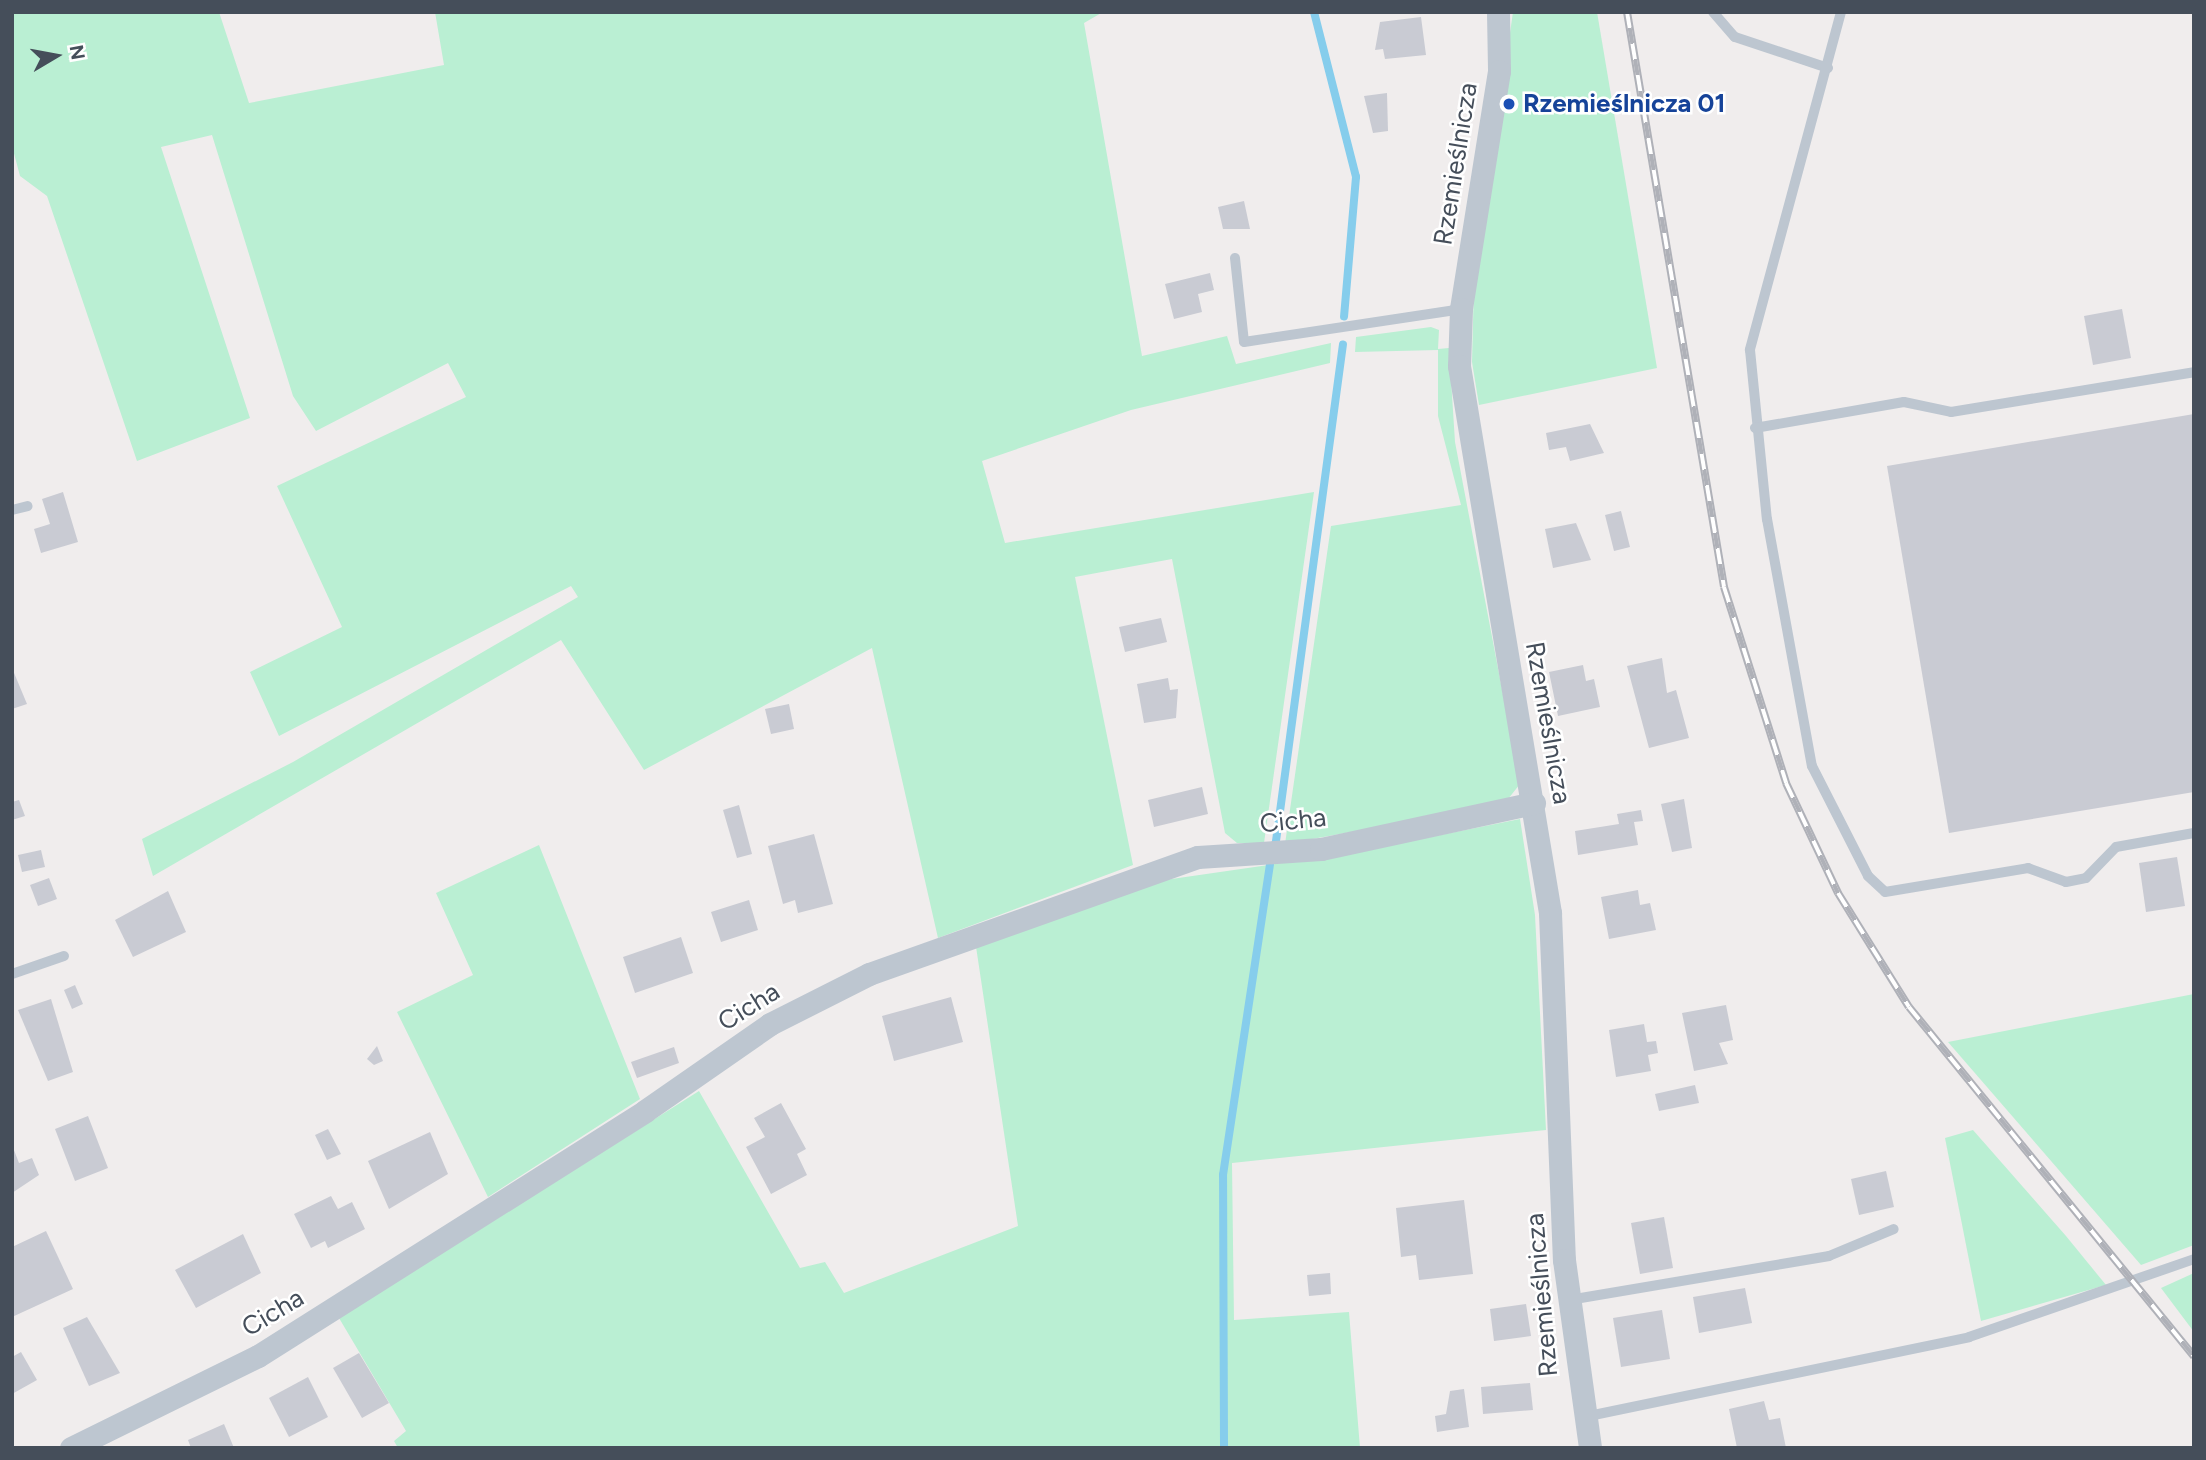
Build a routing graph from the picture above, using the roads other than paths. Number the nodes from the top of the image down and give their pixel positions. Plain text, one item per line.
1 (1498, 12) edge
2 (1713, 12) edge
3 (1841, 12) edge
4 (1828, 68) junction
5 (1235, 258) dead end
6 (1461, 309) junction
7 (2194, 372) edge
8 (1755, 428) junction
9 (29, 506) dead end
10 (12, 510) edge
11 (1534, 803) junction
12 (2194, 833) edge
13 (65, 956) dead end
14 (12, 974) edge
15 (1894, 1229) dead end
16 (2194, 1259) edge
17 (1569, 1300) junction
18 (1581, 1418) junction
19 (71, 1448) edge
20 (1590, 1448) edge

1 - 6 street, Rzemieślnicza
2 - 4 lane
3 - 4 lane
4 - 8 lane
5 - 6 lane
6 - 11 street, Rzemieślnicza
7 - 8 lane
8 - 12 lane
9 - 10 lane
11 - 17 street, Rzemieślnicza
11 - 19 street, Cicha
13 - 14 lane
15 - 17 lane
16 - 18 lane
17 - 18 street, Rzemieślnicza
18 - 20 street, Rzemieślnicza

